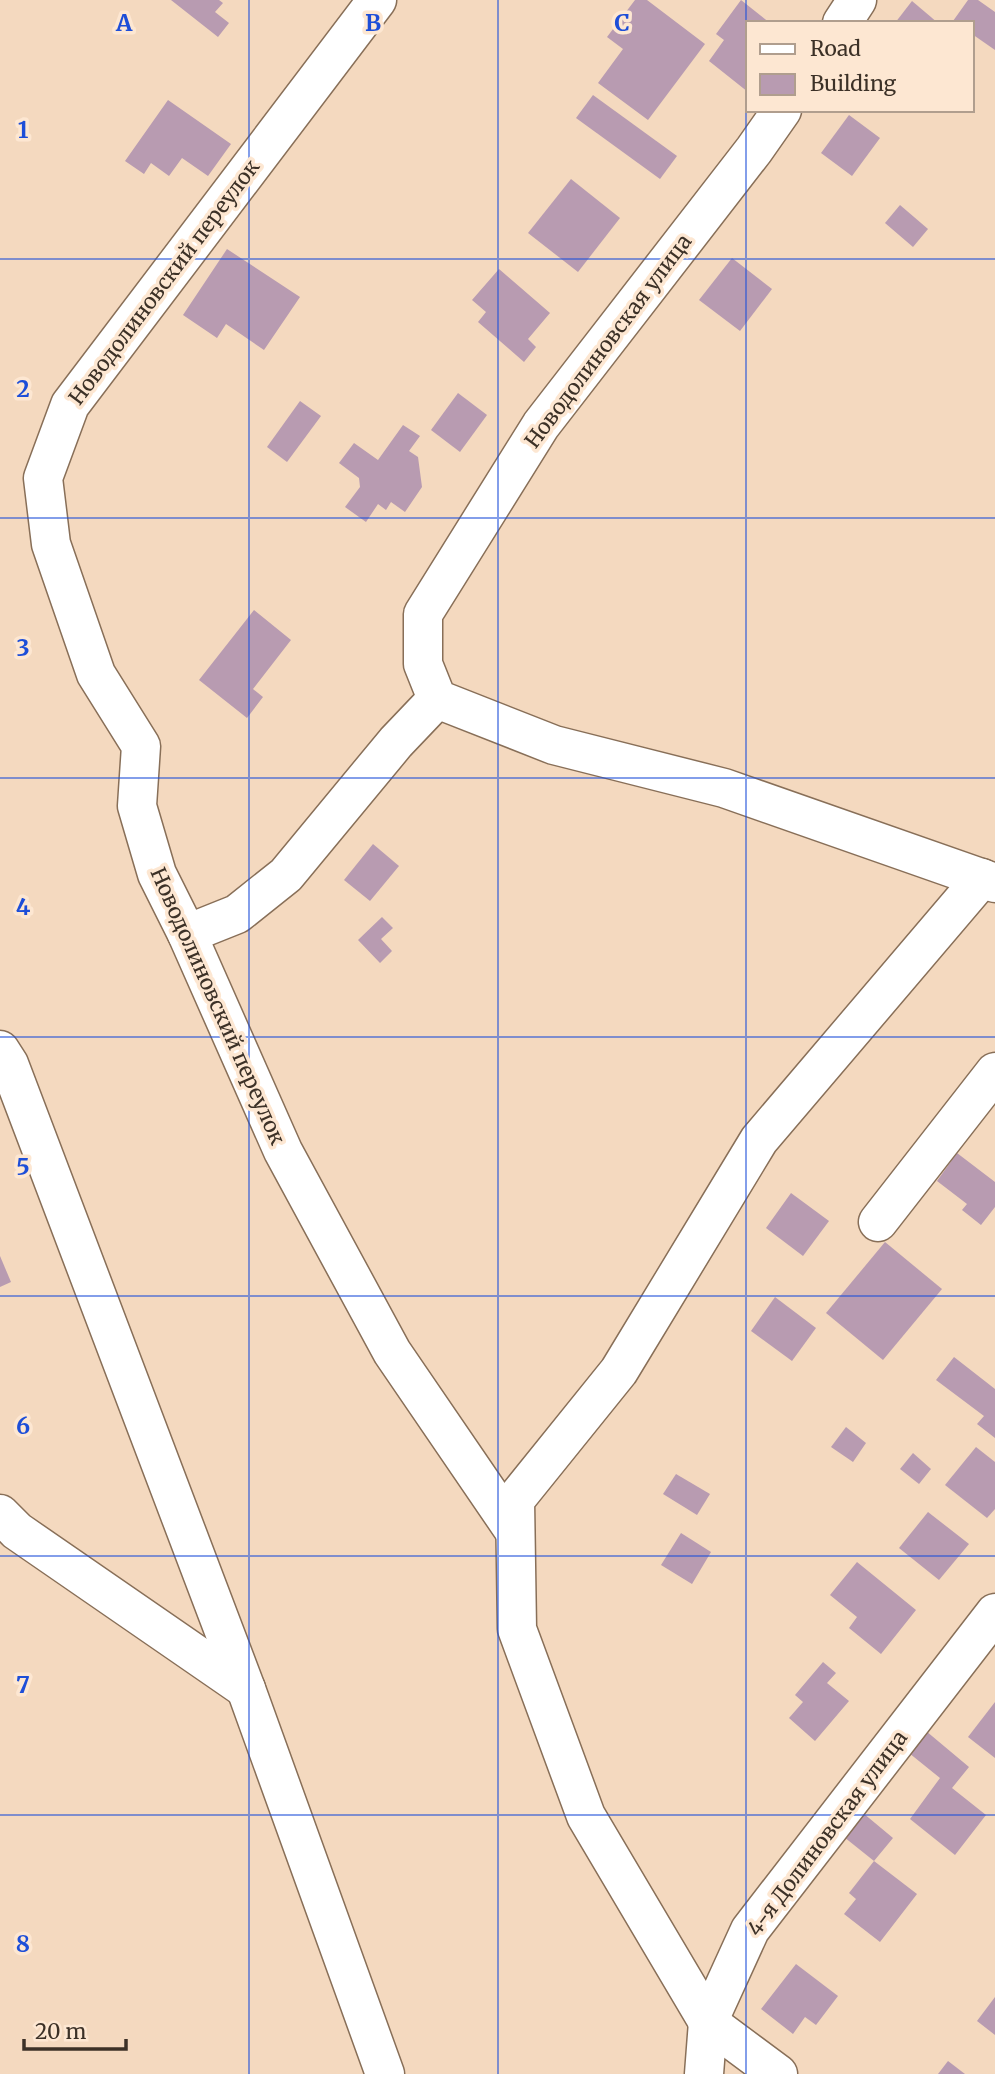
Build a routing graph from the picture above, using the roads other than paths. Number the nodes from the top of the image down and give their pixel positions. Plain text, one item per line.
1 (377, 0) edge
2 (857, 0) edge
3 (843, 21) edge
4 (781, 112) edge
5 (437, 699) junction
6 (988, 881) edge
7 (187, 934) junction
8 (0, 1050) edge
9 (995, 1072) edge
10 (877, 1222) dead end
11 (0, 1514) edge
12 (515, 1532) junction
13 (995, 1613) edge
14 (246, 1689) junction
15 (708, 2022) junction
16 (385, 2074) edge
17 (704, 2074) edge
18 (778, 2074) edge

1 - 7 street, Новодолиновский переулок
2 - 3 street
4 - 5 street, Новодолиновская улица
5 - 6 street
5 - 7 street
6 - 12 street
7 - 12 street, Новодолиновский переулок
8 - 14 street
9 - 10 street
11 - 14 street
12 - 15 street
13 - 15 street, 4-я Долиновская улица
14 - 16 street
15 - 17 street, 4-я Долиновская улица
15 - 18 street

